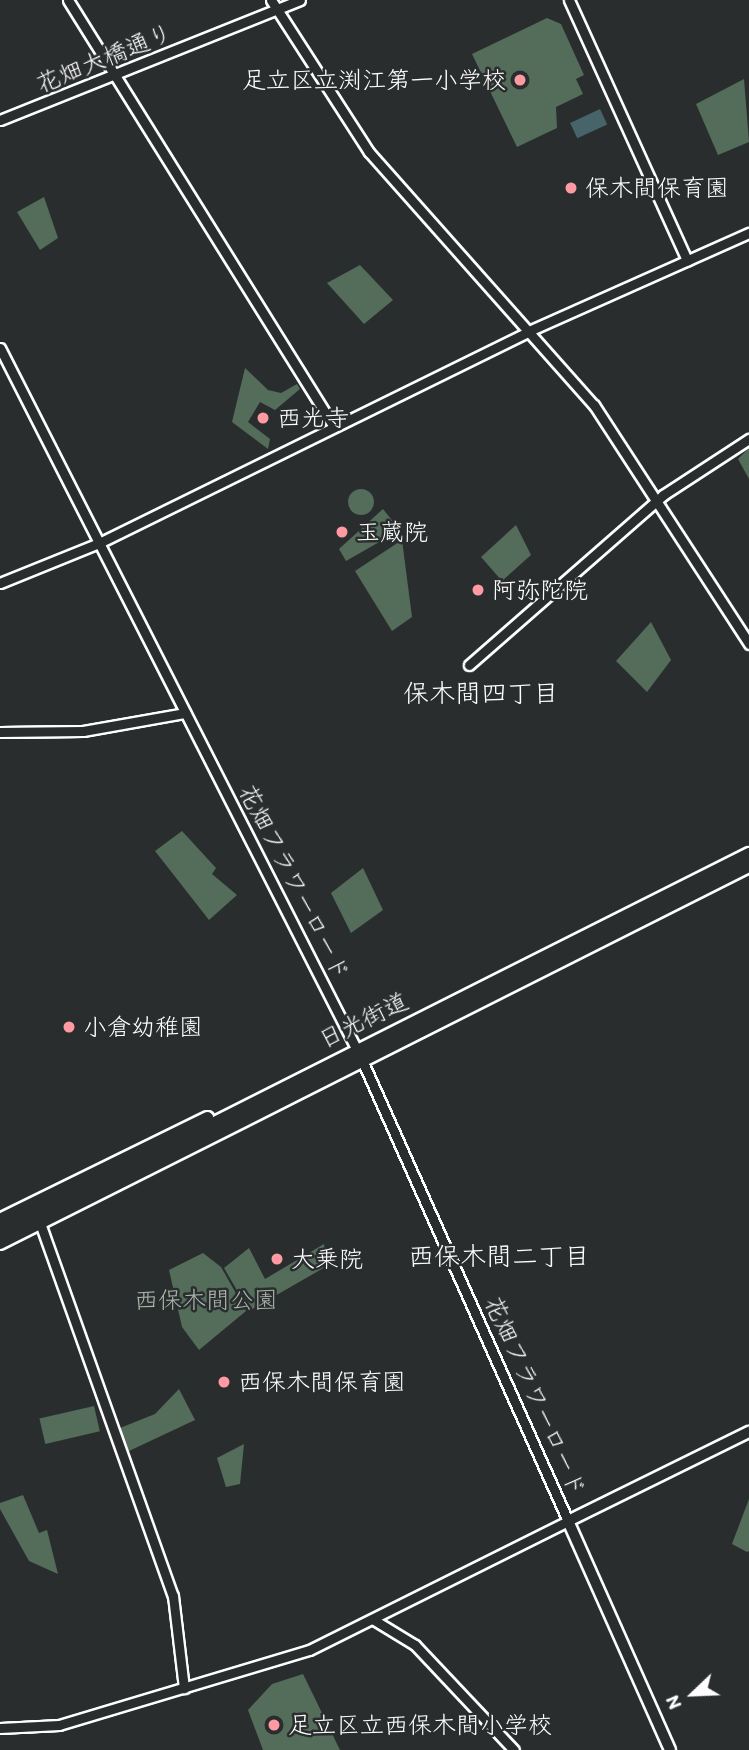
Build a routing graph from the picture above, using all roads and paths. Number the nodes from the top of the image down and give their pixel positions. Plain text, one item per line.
1 (68, 0) edge
2 (271, 0) edge
3 (300, 0) edge
4 (569, 0) edge
5 (277, 9) junction
6 (114, 74) junction
7 (0, 120) edge
8 (749, 233) edge
9 (687, 260) junction
10 (531, 330) junction
11 (0, 348) edge
12 (334, 427) junction
13 (749, 439) edge
14 (657, 501) junction
15 (99, 543) junction
16 (0, 583) edge
17 (749, 644) edge
18 (469, 664) dead end
19 (185, 712) junction
20 (0, 732) edge
21 (749, 854) edge
22 (749, 866) edge
23 (358, 1053) junction
24 (237, 1107) junction
25 (0, 1220) edge
26 (40, 1223) junction
27 (0, 1231) edge
28 (0, 1243) edge
29 (749, 1432) edge
30 (568, 1521) junction
31 (374, 1620) junction
32 (184, 1688) junction
33 (0, 1728) edge
34 (514, 1750) edge
35 (670, 1750) edge

1 - 6 street
2 - 5 street
3 - 5 street, 花畑大橋通り
4 - 9 street
5 - 6 street, 花畑大橋通り
5 - 10 street
6 - 7 street, 花畑大橋通り
6 - 12 street
8 - 9 street
9 - 10 street
10 - 12 street
10 - 14 street
11 - 15 street, 花畑フラワーロード
12 - 15 street
13 - 14 street
14 - 17 street
14 - 18 street
15 - 16 street
15 - 19 street, 花畑フラワーロード
19 - 20 street
19 - 23 street, 花畑フラワーロード
21 - 23 highway, 日光街道
22 - 23 highway, 日光街道
23 - 24 highway, 日光街道
23 - 26 highway, 日光街道
23 - 30 street, 花畑フラワーロード
24 - 25 highway
24 - 27 highway, 日光街道
26 - 28 highway, 日光街道
26 - 32 street
29 - 30 main road
30 - 31 street
30 - 35 main road, 花畑フラワーロード
31 - 32 street
31 - 34 street
32 - 33 street

